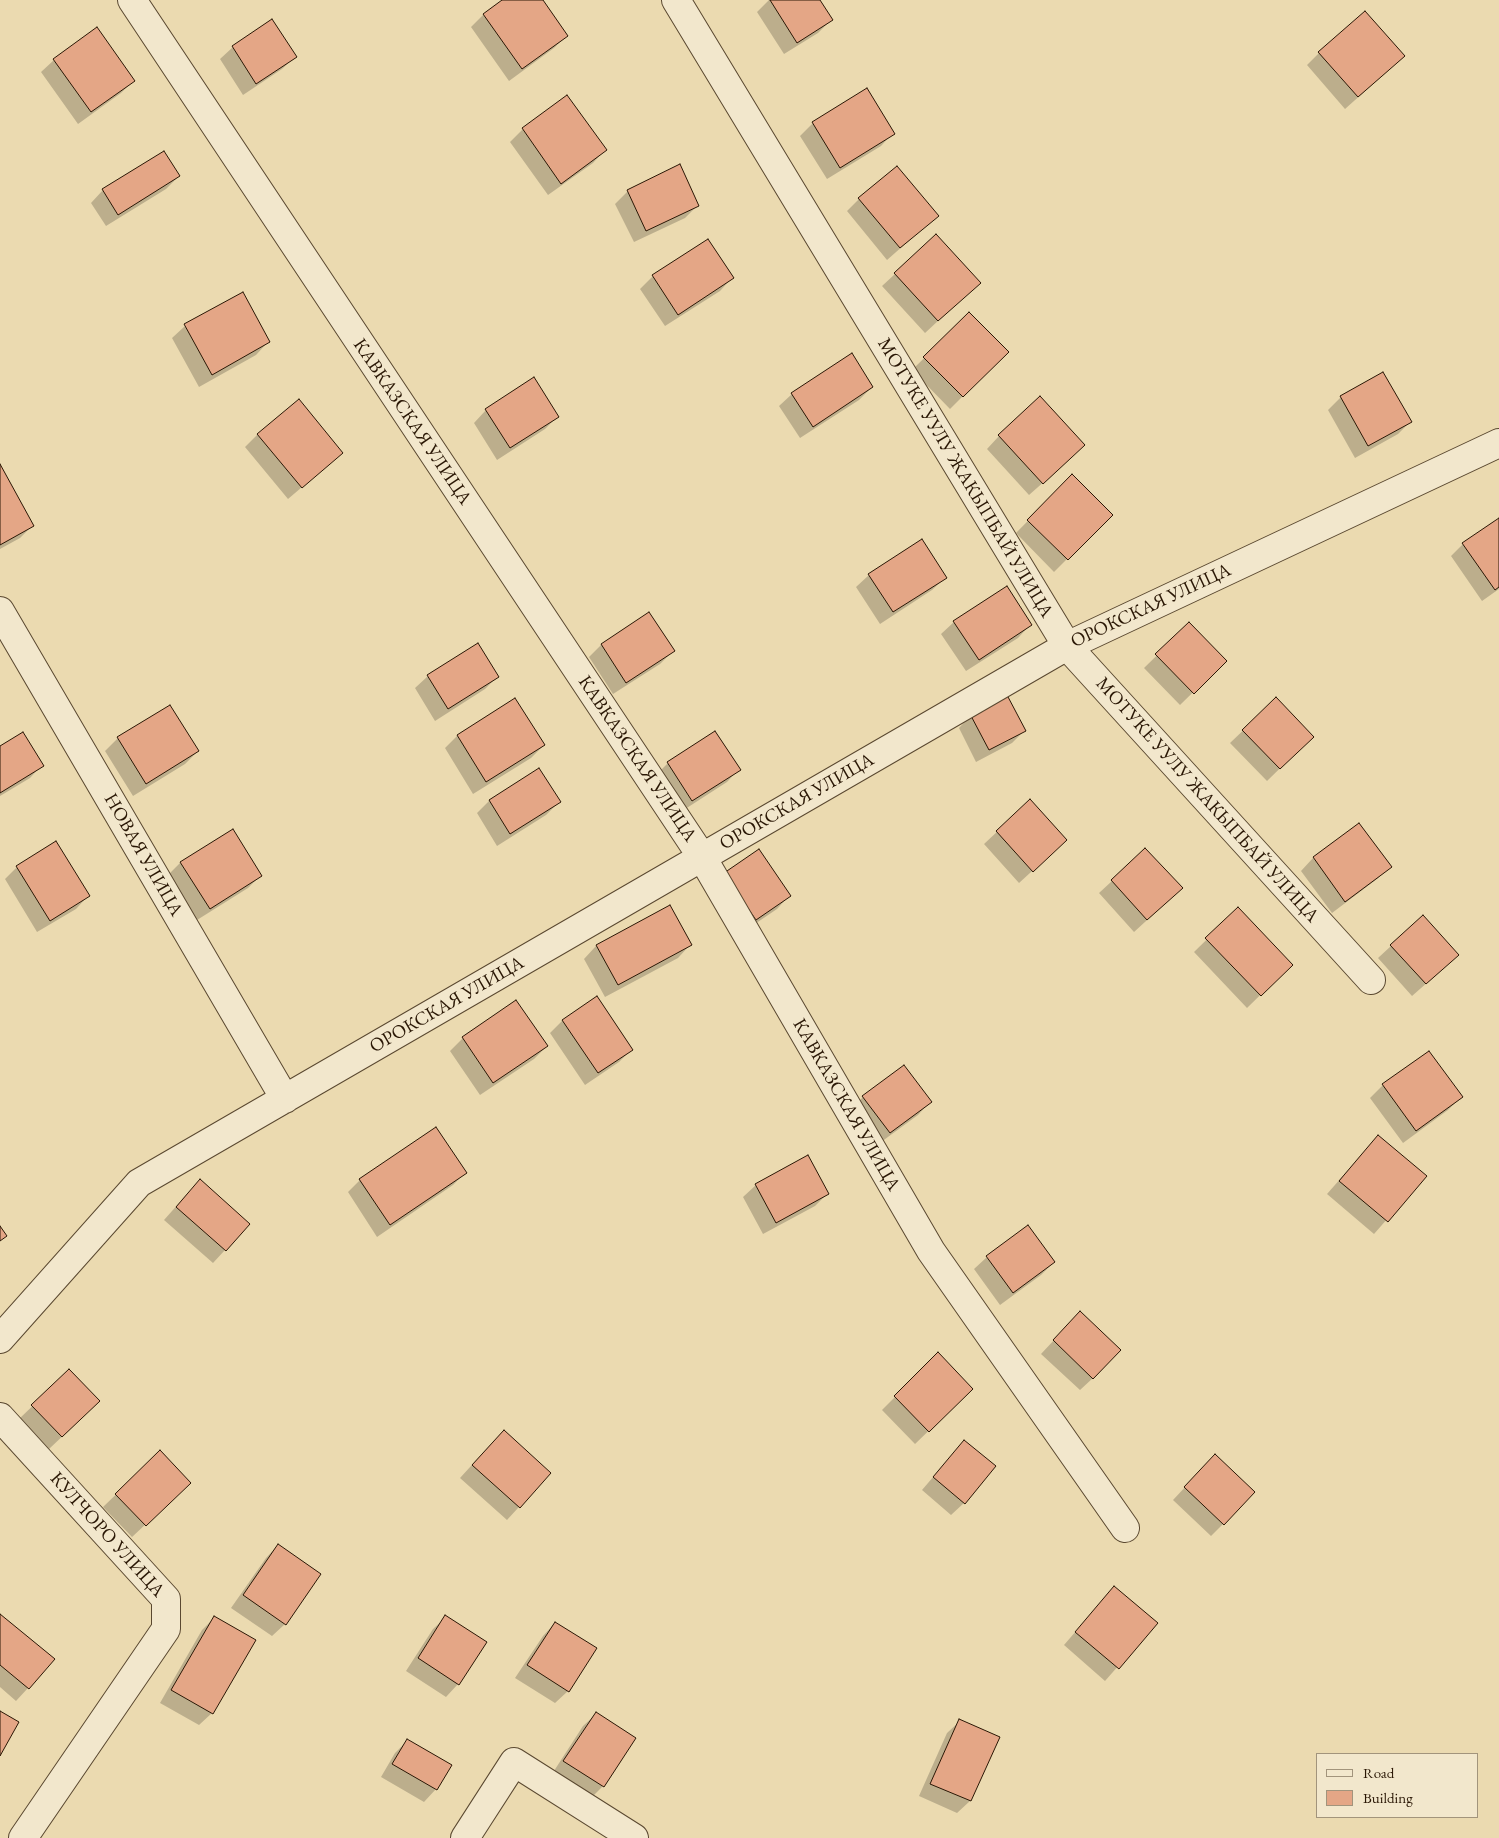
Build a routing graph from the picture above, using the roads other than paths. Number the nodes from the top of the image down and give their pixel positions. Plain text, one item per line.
1 (132, 0) edge
2 (676, 0) edge
3 (1499, 443) edge
4 (0, 611) edge
5 (1067, 646) junction
6 (702, 857) junction
7 (1371, 980) dead end
8 (285, 1098) junction
9 (0, 1339) edge
10 (0, 1417) edge
11 (1125, 1528) dead end
12 (23, 1838) edge
13 (465, 1838) edge
14 (634, 1838) edge

1 - 6 street, КАВКАЗСКАЯ УЛИЦА
2 - 5 street, МОТУКЕ УУЛУ ЖАКЫПБАЙ УЛИЦА
3 - 5 street, ОРОКСКАЯ УЛИЦА
4 - 8 street, НОВАЯ УЛИЦА
5 - 6 street, ОРОКСКАЯ УЛИЦА
5 - 7 street, МОТУКЕ УУЛУ ЖАКЫПБАЙ УЛИЦА
6 - 8 street, ОРОКСКАЯ УЛИЦА
6 - 11 street, КАВКАЗСКАЯ УЛИЦА
8 - 9 street, ОРОКСКАЯ УЛИЦА
10 - 12 street, КУЛЧОРО УЛИЦА
13 - 14 street

